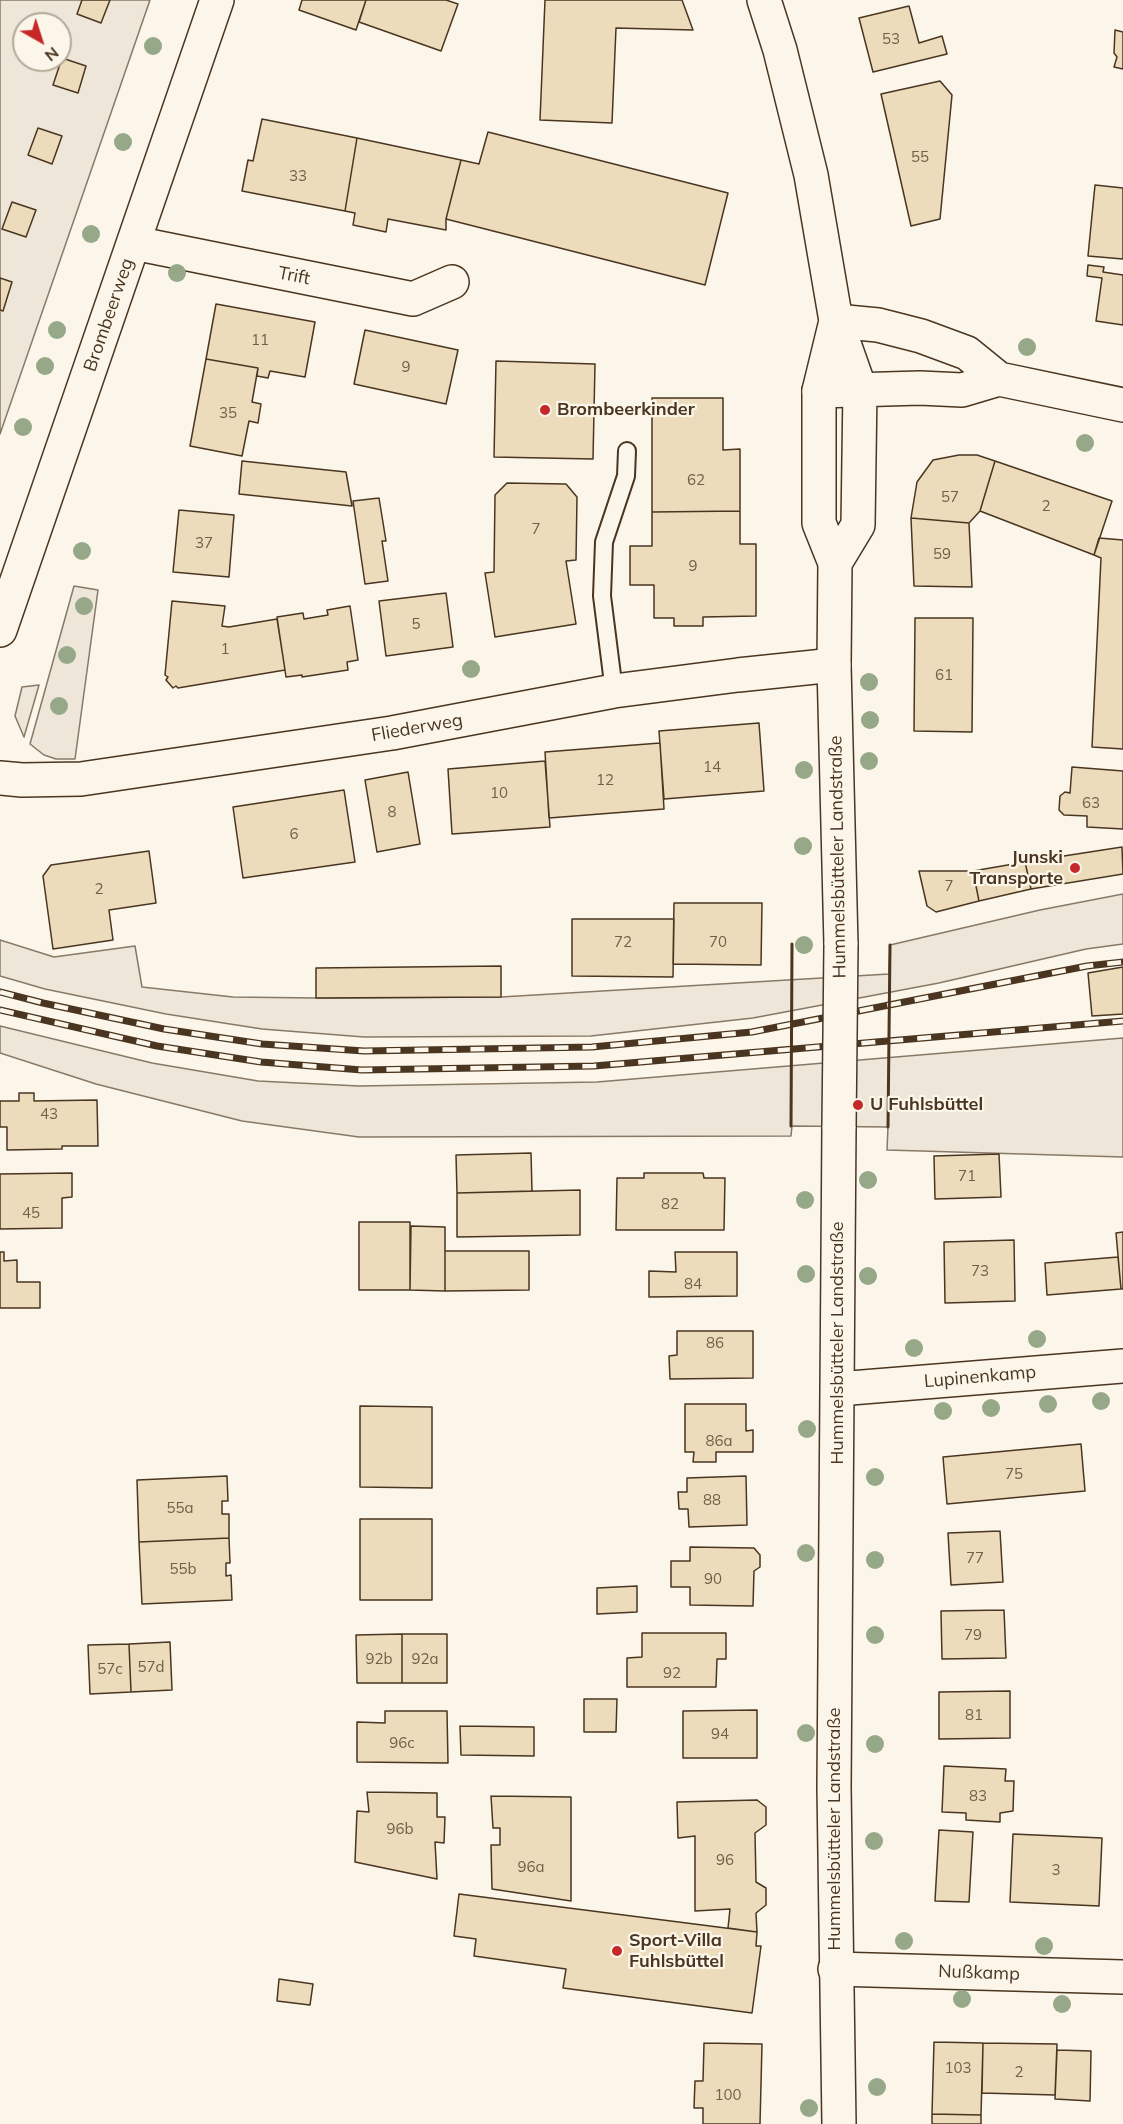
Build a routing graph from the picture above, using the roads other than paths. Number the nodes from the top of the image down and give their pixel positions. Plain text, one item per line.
1 (217, 0) edge
2 (764, 0) edge
3 (134, 243) junction
4 (452, 282) dead end
5 (836, 321) junction
6 (999, 379) junction
7 (860, 389) junction
8 (819, 391) junction
9 (1123, 405) edge
10 (627, 451) dead end
11 (835, 563) junction
12 (0, 630) edge
13 (834, 665) junction
14 (614, 691) junction
15 (0, 778) edge
16 (1123, 1366) edge
17 (838, 1389) junction
18 (835, 1969) junction
19 (1123, 1977) edge
20 (839, 2124) edge

1 - 3 main road, Brombeerweg
2 - 5 main road, Hummelsbütteler Landstraße
3 - 4 main road, Trift
3 - 12 main road, Brombeerweg
5 - 6 main road
5 - 7 main road, Hummelsbütteler Landstraße
5 - 8 main road, Hummelsbütteler Landstraße
6 - 7 main road
6 - 9 main road
7 - 8 main road
7 - 11 main road, Hummelsbütteler Landstraße
8 - 11 main road, Hummelsbütteler Landstraße
10 - 14 lane
11 - 13 main road, Hummelsbütteler Landstraße
13 - 14 main road, Fliederweg
13 - 17 main road, Hummelsbütteler Landstraße, bridge
14 - 15 main road, Fliederweg
16 - 17 main road, Lupinenkamp
17 - 18 main road, Hummelsbütteler Landstraße
18 - 19 main road, Nußkamp
18 - 20 main road, Hummelsbütteler Landstraße

